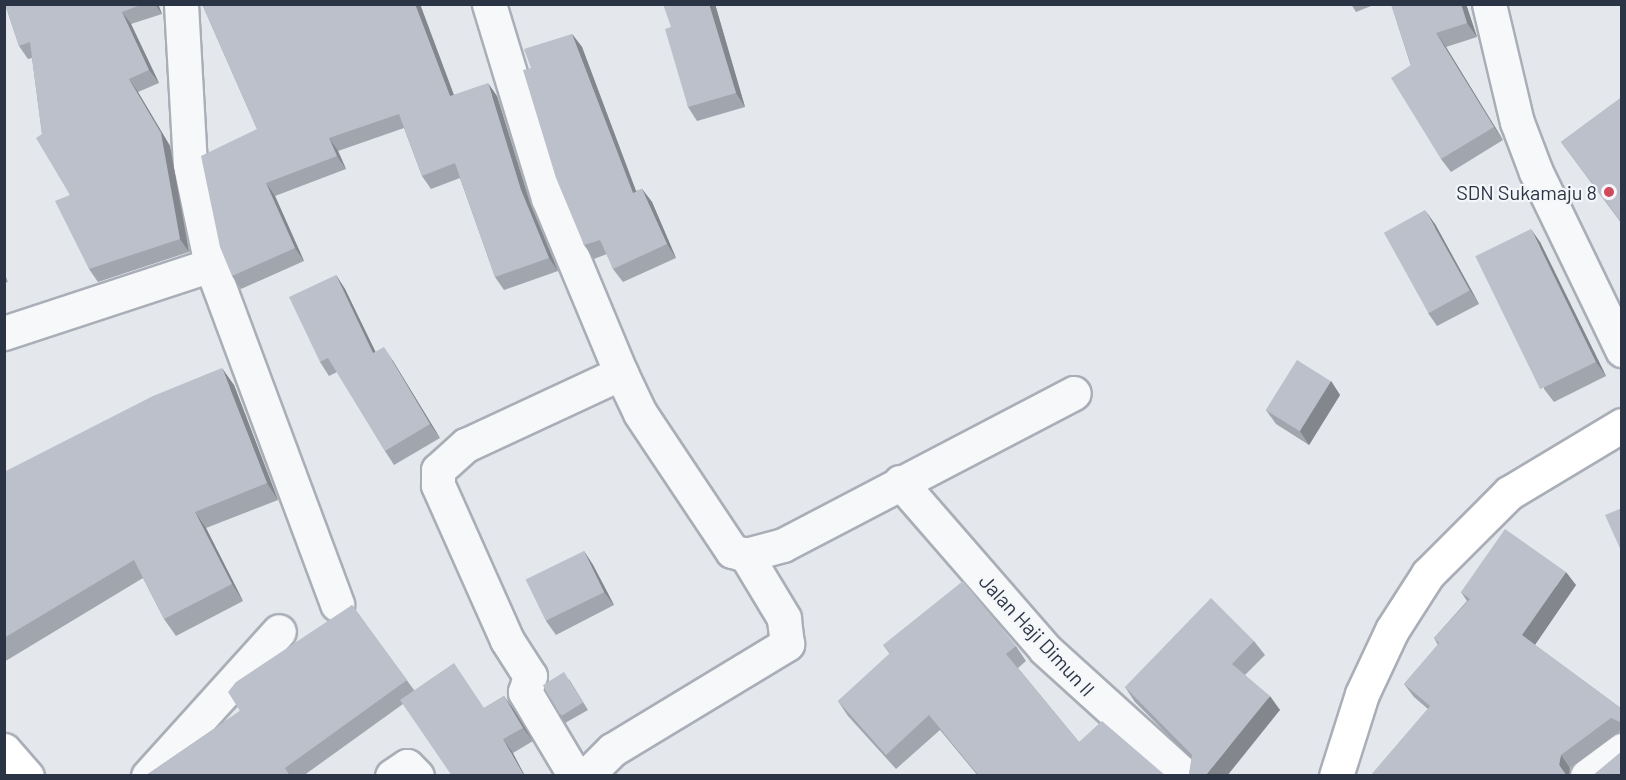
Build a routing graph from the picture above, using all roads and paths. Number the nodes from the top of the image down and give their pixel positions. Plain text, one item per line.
1 (181, 4) edge
2 (489, 4) edge
3 (1489, 4) edge
4 (211, 265) junction
5 (4, 333) edge
6 (1622, 350) edge
7 (621, 373) junction
8 (1074, 393) dead end
9 (1622, 425) edge
10 (900, 482) junction
11 (746, 555) junction
12 (337, 604) dead end
13 (279, 631) dead end
14 (4, 750) edge
15 (1622, 750) edge
16 (27, 776) edge
17 (148, 776) edge
18 (392, 776) edge
19 (417, 776) edge
20 (575, 776) edge
21 (586, 776) edge
22 (1185, 776) edge
23 (1336, 776) edge
24 (1587, 776) edge

1 - 4 street
2 - 7 street
3 - 6 street
4 - 5 street
4 - 12 street
7 - 11 street
7 - 20 street
8 - 10 street
9 - 23 street
10 - 11 street
10 - 22 street, Jalan Haji Dimun II
11 - 21 street
13 - 17 street
14 - 16 street
15 - 24 street
18 - 19 street

